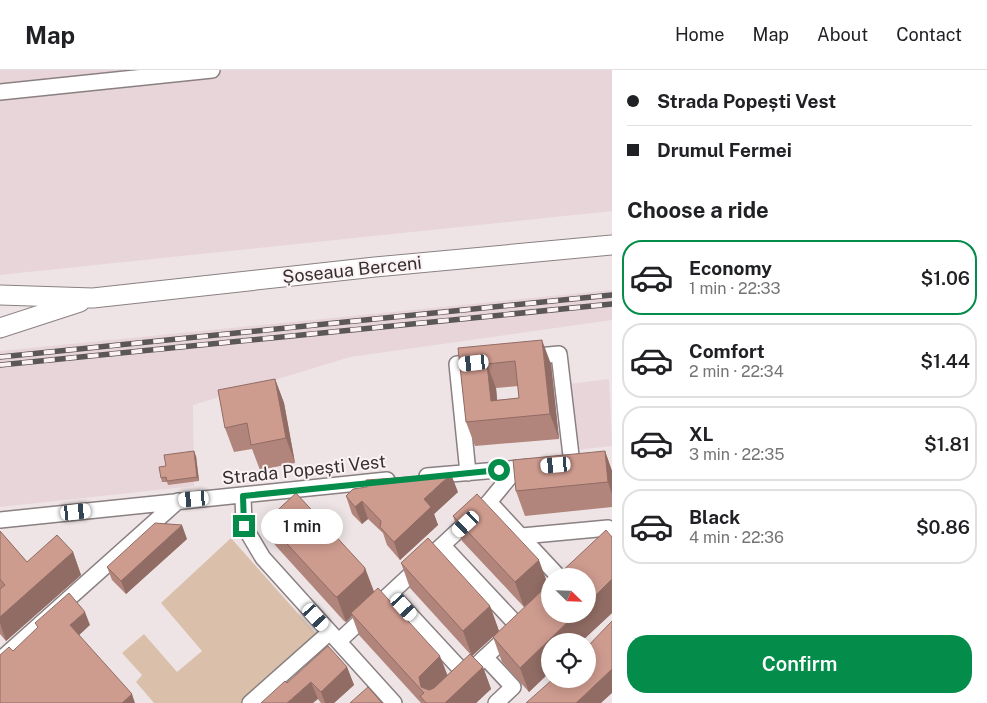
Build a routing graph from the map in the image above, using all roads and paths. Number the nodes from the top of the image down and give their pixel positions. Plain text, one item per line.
1 (212, 70) edge
2 (0, 92) edge
3 (612, 245) edge
4 (0, 295) edge
5 (93, 298) junction
6 (0, 311) edge
7 (0, 320) edge
8 (0, 328) edge
9 (513, 358) edge
10 (494, 360) edge
11 (517, 468) junction
12 (468, 473) junction
13 (243, 496) junction
14 (178, 501) junction
15 (490, 502) junction
16 (0, 520) edge
17 (612, 532) edge
18 (522, 536) junction
19 (444, 546) junction
20 (551, 568) edge
21 (391, 594) junction
22 (531, 614) edge
23 (518, 626) junction
24 (334, 637) junction
25 (485, 657) junction
26 (0, 660) edge
27 (466, 675) junction
28 (375, 682) junction
29 (364, 692) edge
30 (250, 703) edge
31 (394, 703) edge
32 (436, 703) edge
33 (496, 703) edge

1 - 2 street
3 - 5 main road, Șoseaua Berceni
4 - 5 main road, Șoseaua Berceni
5 - 8 main road, Șoseaua Berceni
6 - 7 main road
9 - 11 street, Strada Popești Vest
10 - 12 street
11 - 12 street, Strada Popești Vest
11 - 15 street
12 - 13 street, Strada Popești Vest
13 - 14 street, Strada Popești Vest
13 - 24 street
14 - 16 street, Strada Popești Vest
14 - 26 street
15 - 18 street
15 - 19 street
17 - 18 street
18 - 20 street
19 - 21 street
19 - 23 street
21 - 24 street
21 - 27 street
22 - 23 street
23 - 25 street
24 - 28 street
24 - 30 street
25 - 27 street
25 - 33 street
27 - 32 street
28 - 29 street
28 - 31 street

